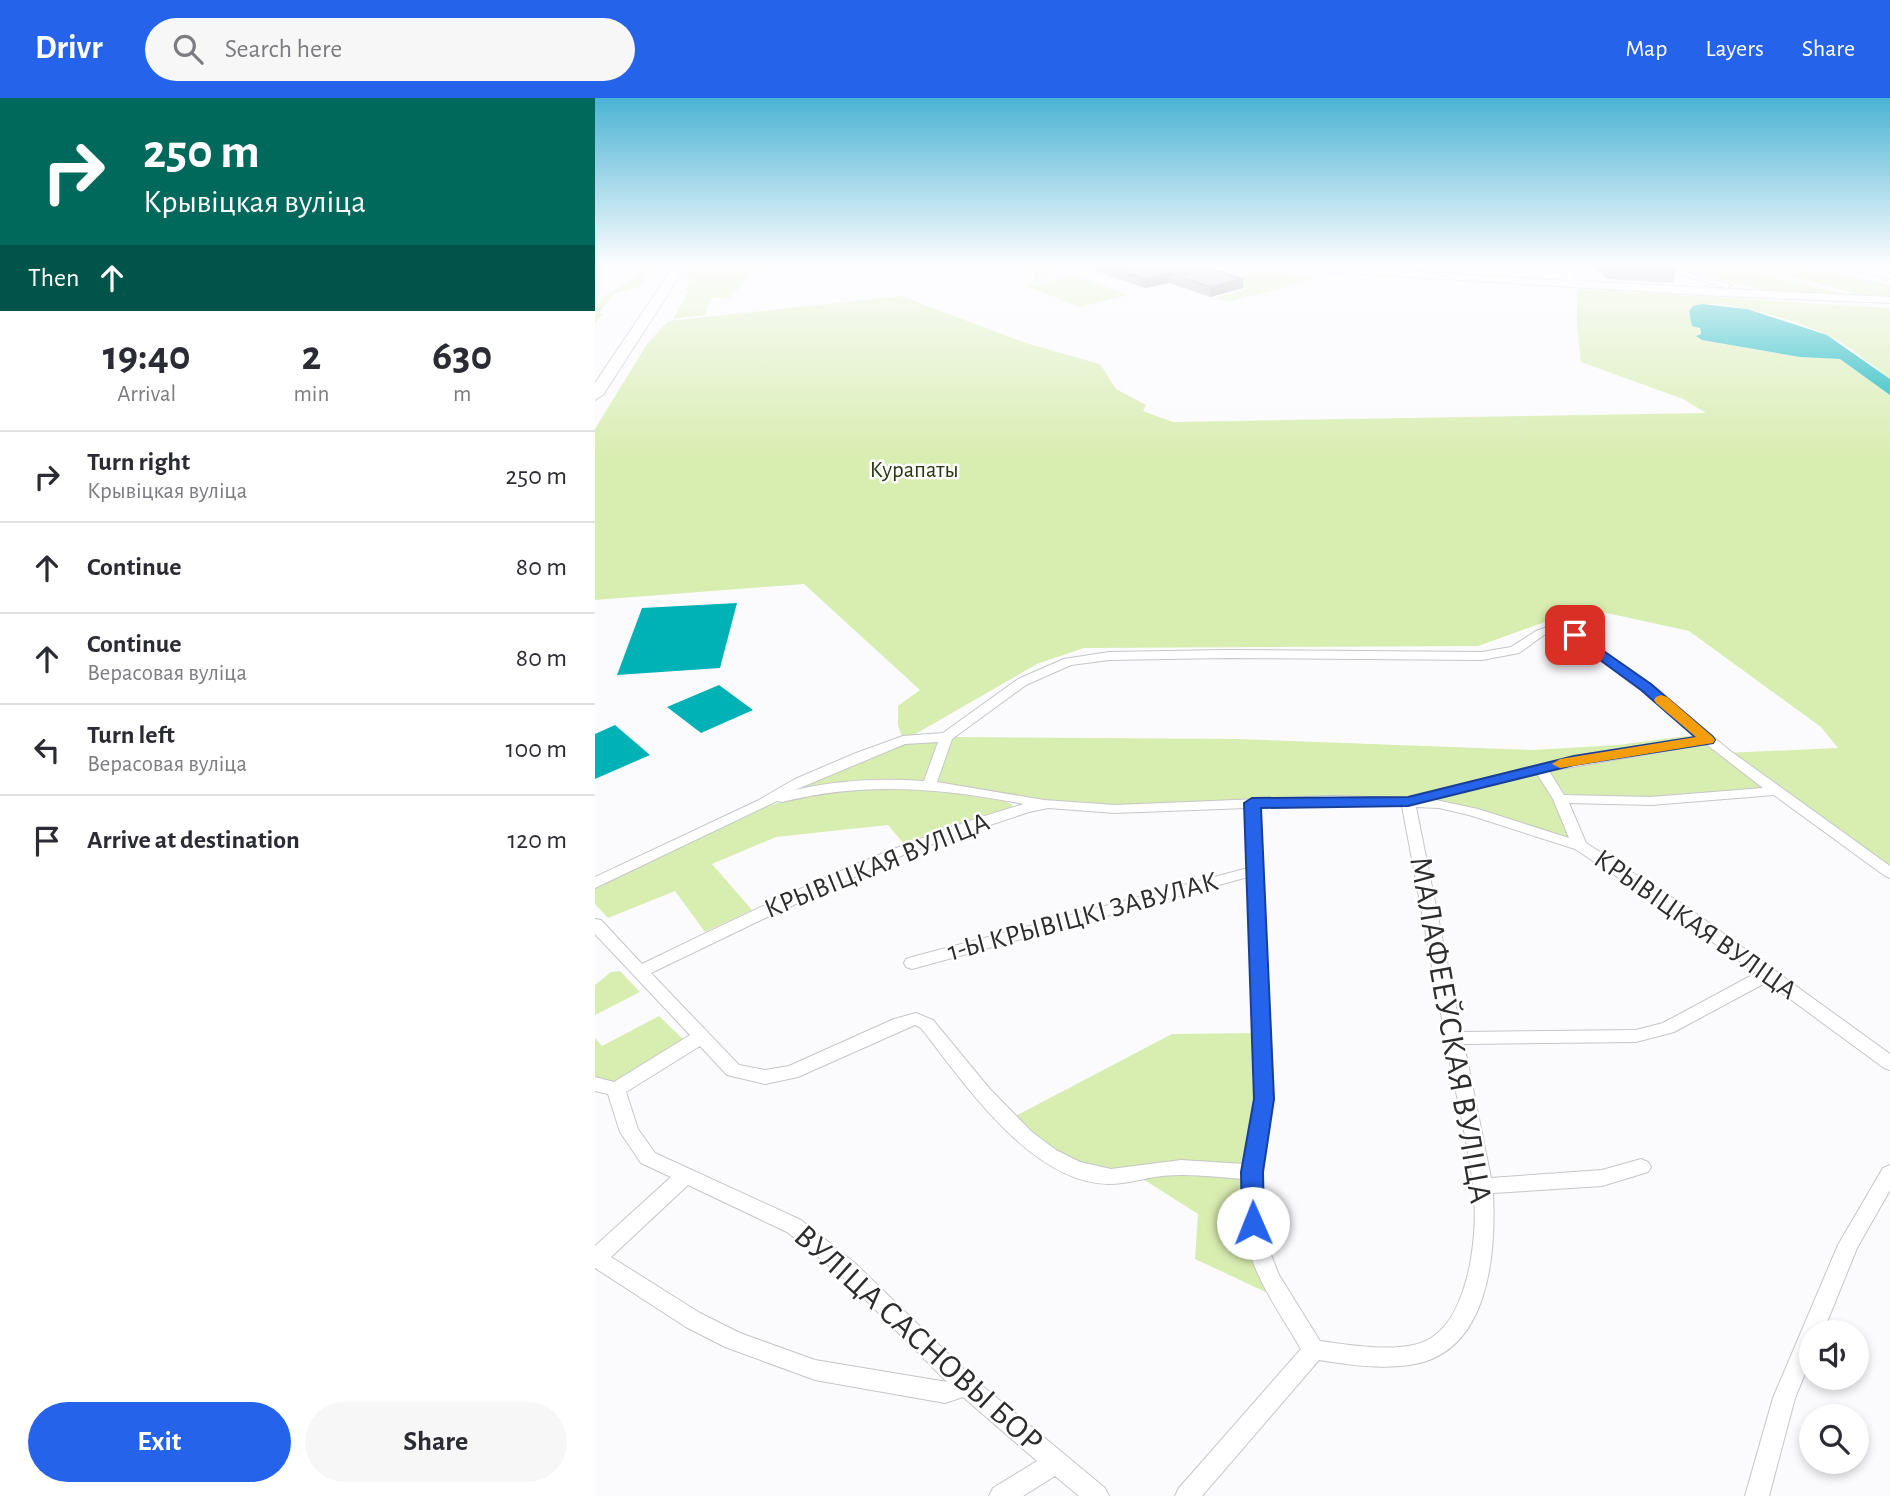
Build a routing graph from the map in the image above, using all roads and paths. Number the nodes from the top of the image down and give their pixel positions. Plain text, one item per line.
1 (639, 328) edge
2 (595, 395) edge
3 (946, 737) junction
4 (1707, 740) junction
5 (1541, 769) junction
6 (930, 784) junction
7 (1776, 791) junction
8 (1560, 799) junction
9 (1408, 802) junction
10 (1252, 803) junction
11 (762, 804) junction
12 (1048, 804) junction
13 (1580, 846) junction
14 (1254, 871) junction
15 (1890, 873) edge
16 (595, 883) edge
17 (595, 924) edge
18 (912, 962) dead end
19 (639, 972) junction
20 (1768, 974) junction
21 (700, 1037) junction
22 (1453, 1038) junction
23 (1890, 1063) edge
24 (595, 1084) edge
25 (616, 1089) junction
26 (1641, 1167) dead end
27 (1252, 1172) junction
28 (1890, 1173) edge
29 (686, 1175) junction
30 (1483, 1186) junction
31 (596, 1257) edge
32 (1817, 1320) edge
33 (1314, 1350) junction
34 (1799, 1363) edge
35 (966, 1386) junction
36 (1056, 1462) junction
37 (1001, 1496) edge
38 (1097, 1496) edge
39 (1187, 1496) edge
40 (1757, 1496) edge

1 - 2 highway
3 - 4 street
3 - 6 street
3 - 11 street
4 - 5 street
4 - 7 street
5 - 8 street
5 - 9 street
6 - 11 street
6 - 12 street
7 - 8 street
7 - 15 street
8 - 13 street
9 - 10 street, КРЫВІЦКАЯ ВУЛІЦА
9 - 13 street, КРЫВІЦКАЯ ВУЛІЦА
9 - 22 street, МАЛАФЕЕЎСКАЯ ВУЛІЦА
10 - 12 street, КРЫВІЦКАЯ ВУЛІЦА
10 - 14 street
11 - 16 street
12 - 19 street, КРЫВІЦКАЯ ВУЛІЦА
13 - 20 street, КРЫВІЦКАЯ ВУЛІЦА
14 - 18 street, 1-Ы КРЫВІЦКІ ЗАВУЛАК
14 - 27 street
17 - 19 street
19 - 21 street
20 - 22 street
20 - 23 street, КРЫВІЦКАЯ ВУЛІЦА
21 - 25 street
21 - 27 street
22 - 30 street, МАЛАФЕЕЎСКАЯ ВУЛІЦА
24 - 25 street
25 - 29 street, ВУЛІЦА САСНОВЫ БОР
26 - 30 street
27 - 33 street
28 - 32 street
29 - 31 street
29 - 35 street, ВУЛІЦА САСНОВЫ БОР
30 - 33 street, МАЛАФЕЕЎСКАЯ ВУЛІЦА
31 - 35 street
33 - 39 street
34 - 40 street
35 - 36 street, ВУЛІЦА САСНОВЫ БОР
36 - 37 street
36 - 38 street, ВУЛІЦА САСНОВЫ БОР

